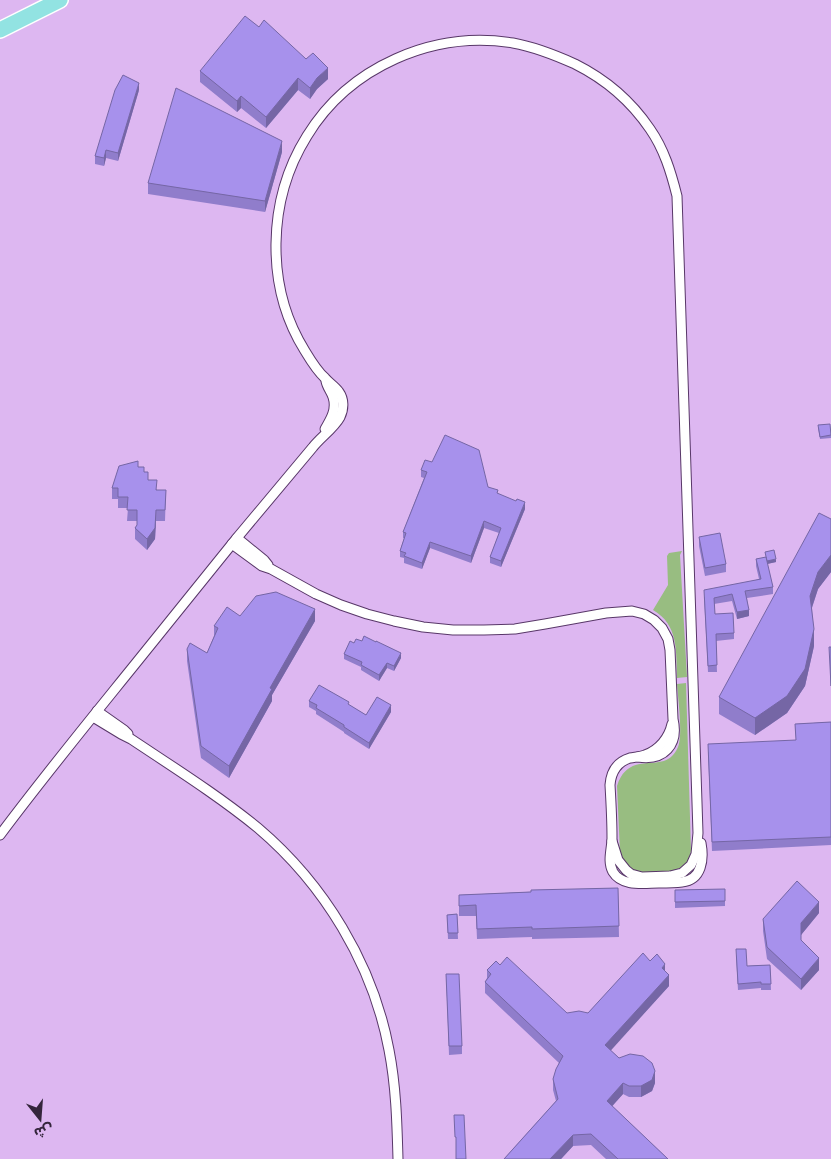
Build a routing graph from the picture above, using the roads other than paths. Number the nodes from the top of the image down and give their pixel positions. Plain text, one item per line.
1 (60, 0) edge
2 (0, 30) edge
3 (234, 541) junction
4 (95, 714) junction
5 (0, 835) edge
6 (398, 1159) edge

1 - 2 main road
3 - 3 street
3 - 4 street
4 - 5 street
4 - 6 street

